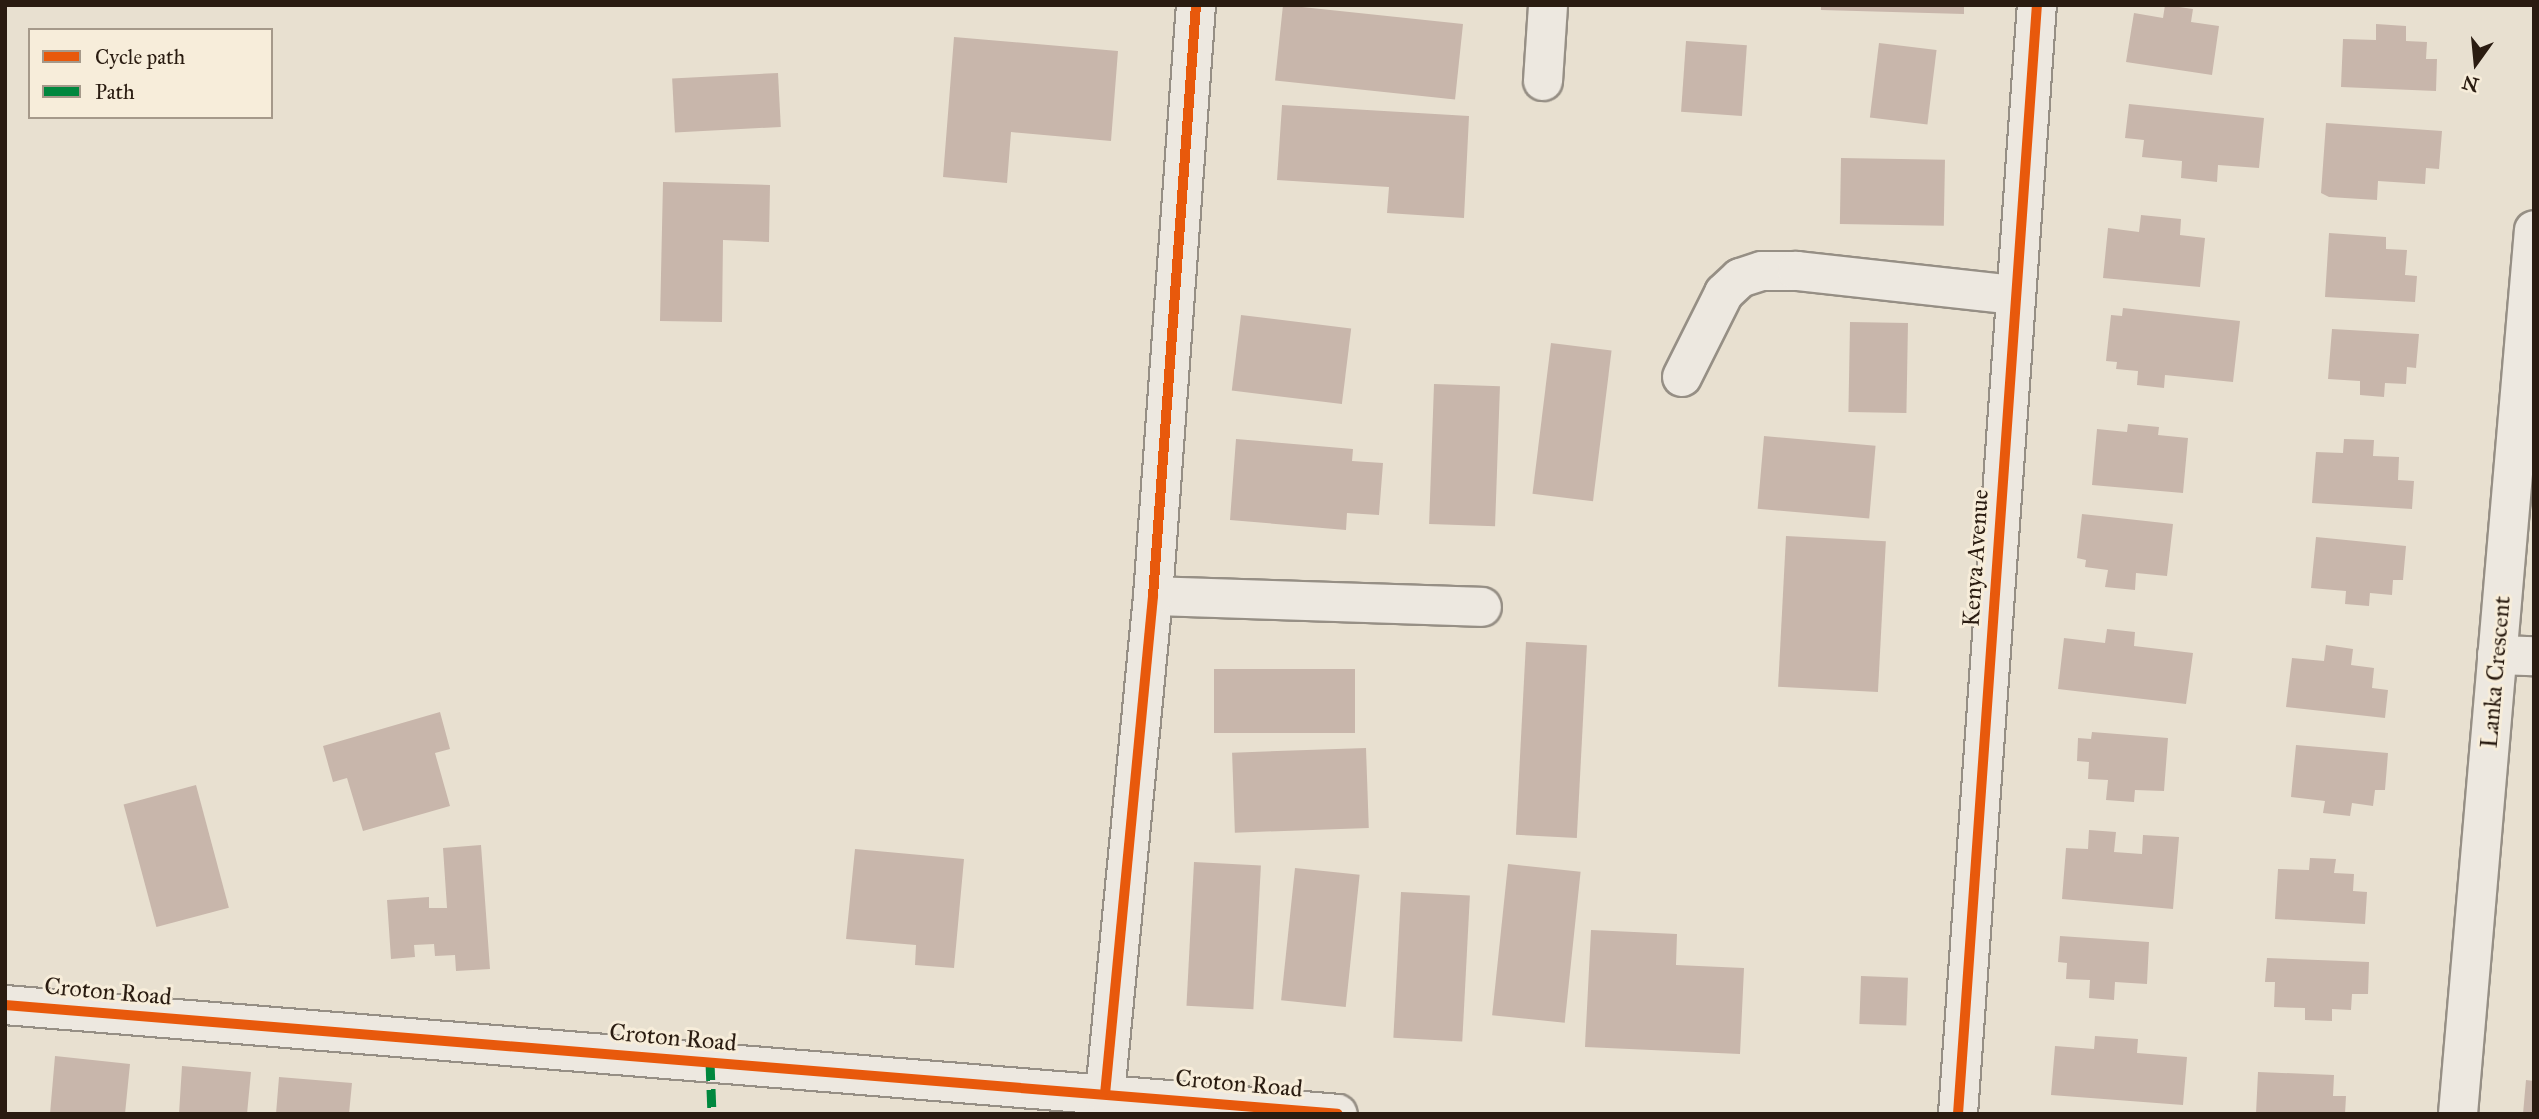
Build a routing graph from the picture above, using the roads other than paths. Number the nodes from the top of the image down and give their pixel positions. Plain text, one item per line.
1 (1196, 5) edge
2 (1548, 5) edge
3 (2037, 5) edge
4 (1543, 81) dead end
5 (2534, 230) edge
6 (2015, 295) junction
7 (1682, 377) dead end
8 (1153, 596) junction
9 (1482, 607) dead end
10 (2515, 656) edge
11 (5, 1005) edge
12 (1105, 1094) junction
13 (1338, 1114) edge
14 (1958, 1114) edge
15 (2458, 1114) edge

1 - 8 street
2 - 4 street
3 - 6 street, Kenya Avenue
5 - 10 street, Lanka Crescent
6 - 7 street
6 - 14 street, Kenya Avenue
8 - 9 street
8 - 12 street
10 - 15 street, Lanka Crescent
11 - 12 street, Croton Road
12 - 13 street, Croton Road

